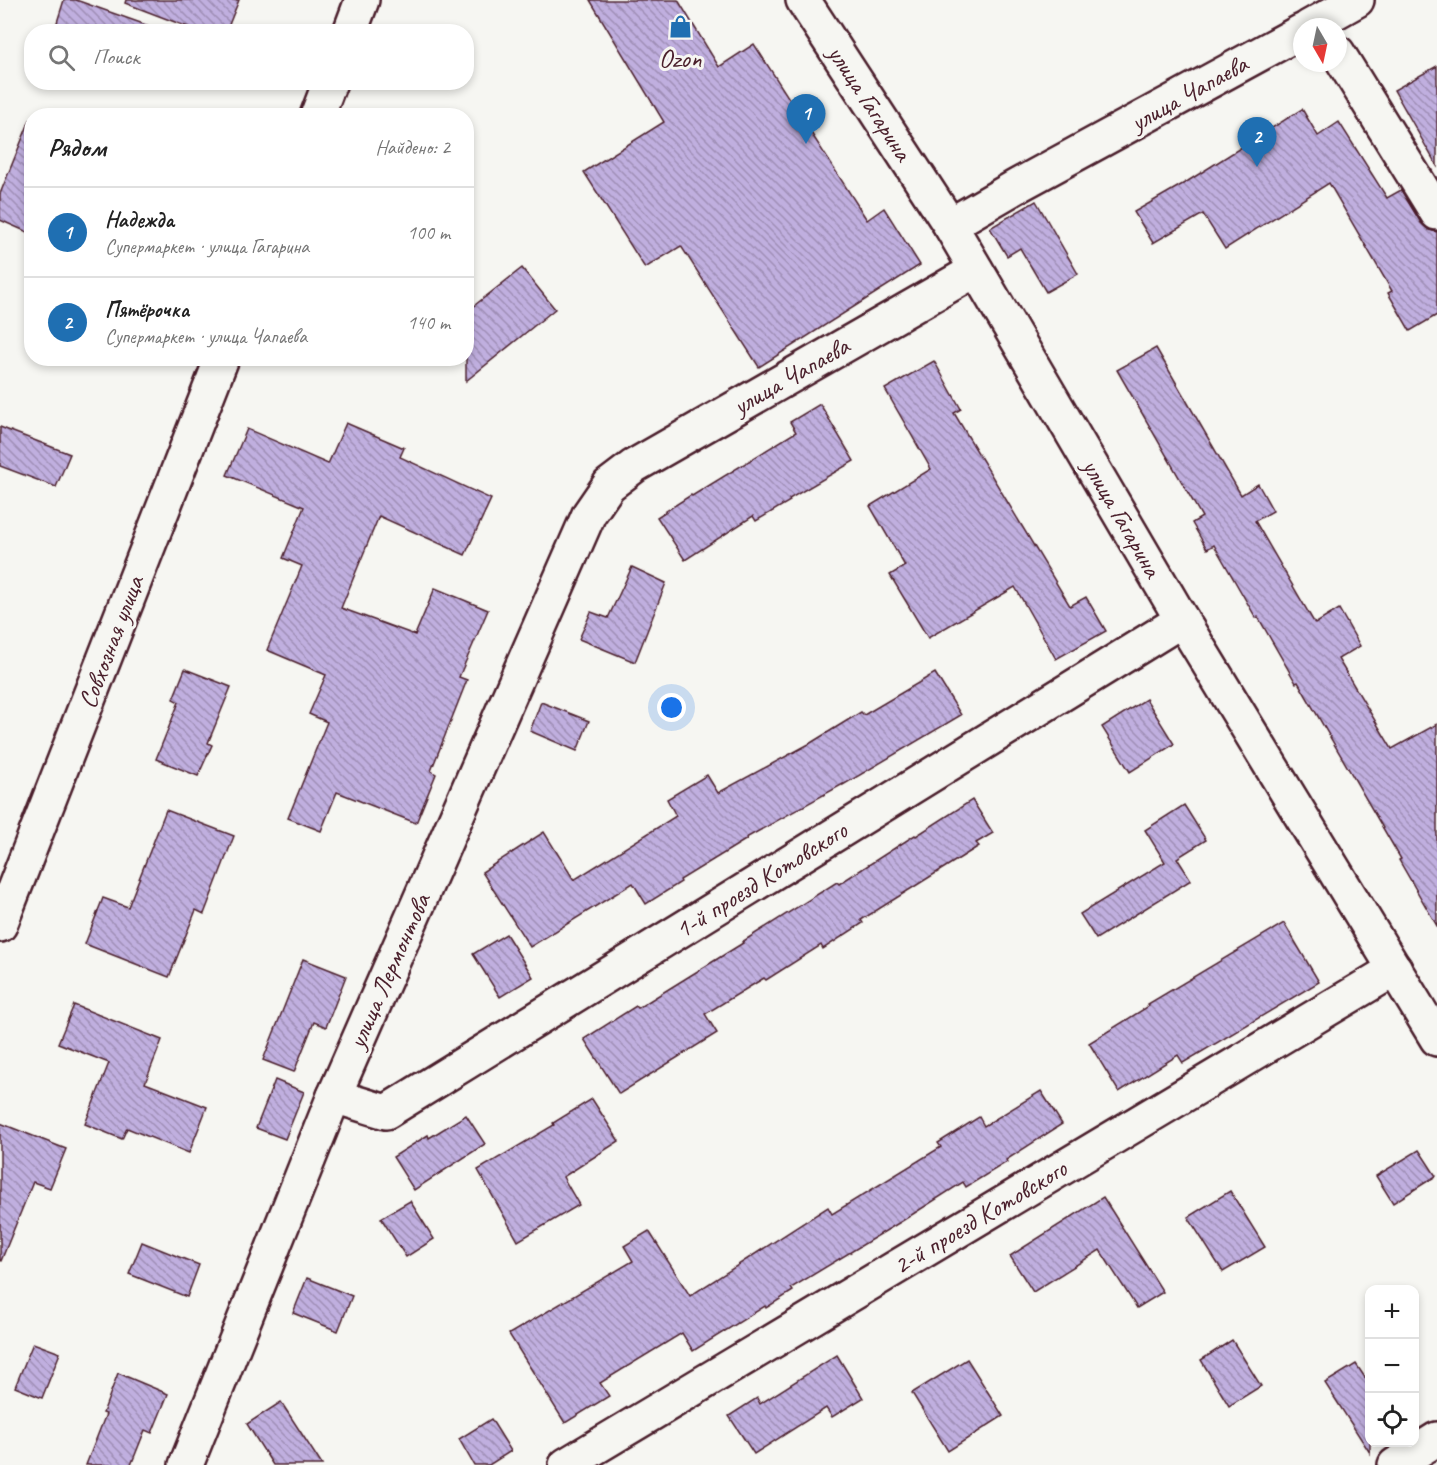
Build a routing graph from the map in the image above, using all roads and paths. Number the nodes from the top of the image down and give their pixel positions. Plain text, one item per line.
1 (362, 0) edge
2 (803, 0) edge
3 (1357, 0) edge
4 (1328, 18) edge
5 (353, 24) edge
6 (1293, 38) edge
7 (1347, 68) edge
8 (327, 90) edge
9 (320, 108) edge
10 (1437, 213) edge
11 (950, 225) junction
12 (976, 270) junction
13 (219, 366) edge
14 (609, 485) joint
15 (1182, 620) junction
16 (0, 925) edge
17 (1395, 969) junction
18 (1437, 1039) edge
19 (334, 1096) junction
20 (1437, 1439) edge
21 (198, 1457) edge
22 (566, 1465) edge
23 (1395, 1465) edge

1 - 5 street
2 - 11 street, улица Гагарина
3 - 4 street, улица Чапаева
6 - 11 street, улица Чапаева
7 - 10 street
8 - 9 street
11 - 12 street, улица Гагарина
12 - 14 street, улица Чапаева
12 - 15 street, улица Гагарина
13 - 16 street, Совхозная улица
14 - 19 street, улица Лермонтова
15 - 17 street, улица Гагарина
15 - 19 street, 1-й проезд Котовского
17 - 18 street, улица Гагарина
17 - 22 street, 2-й проезд Котовского
19 - 21 street, улица Лермонтова
20 - 23 street

